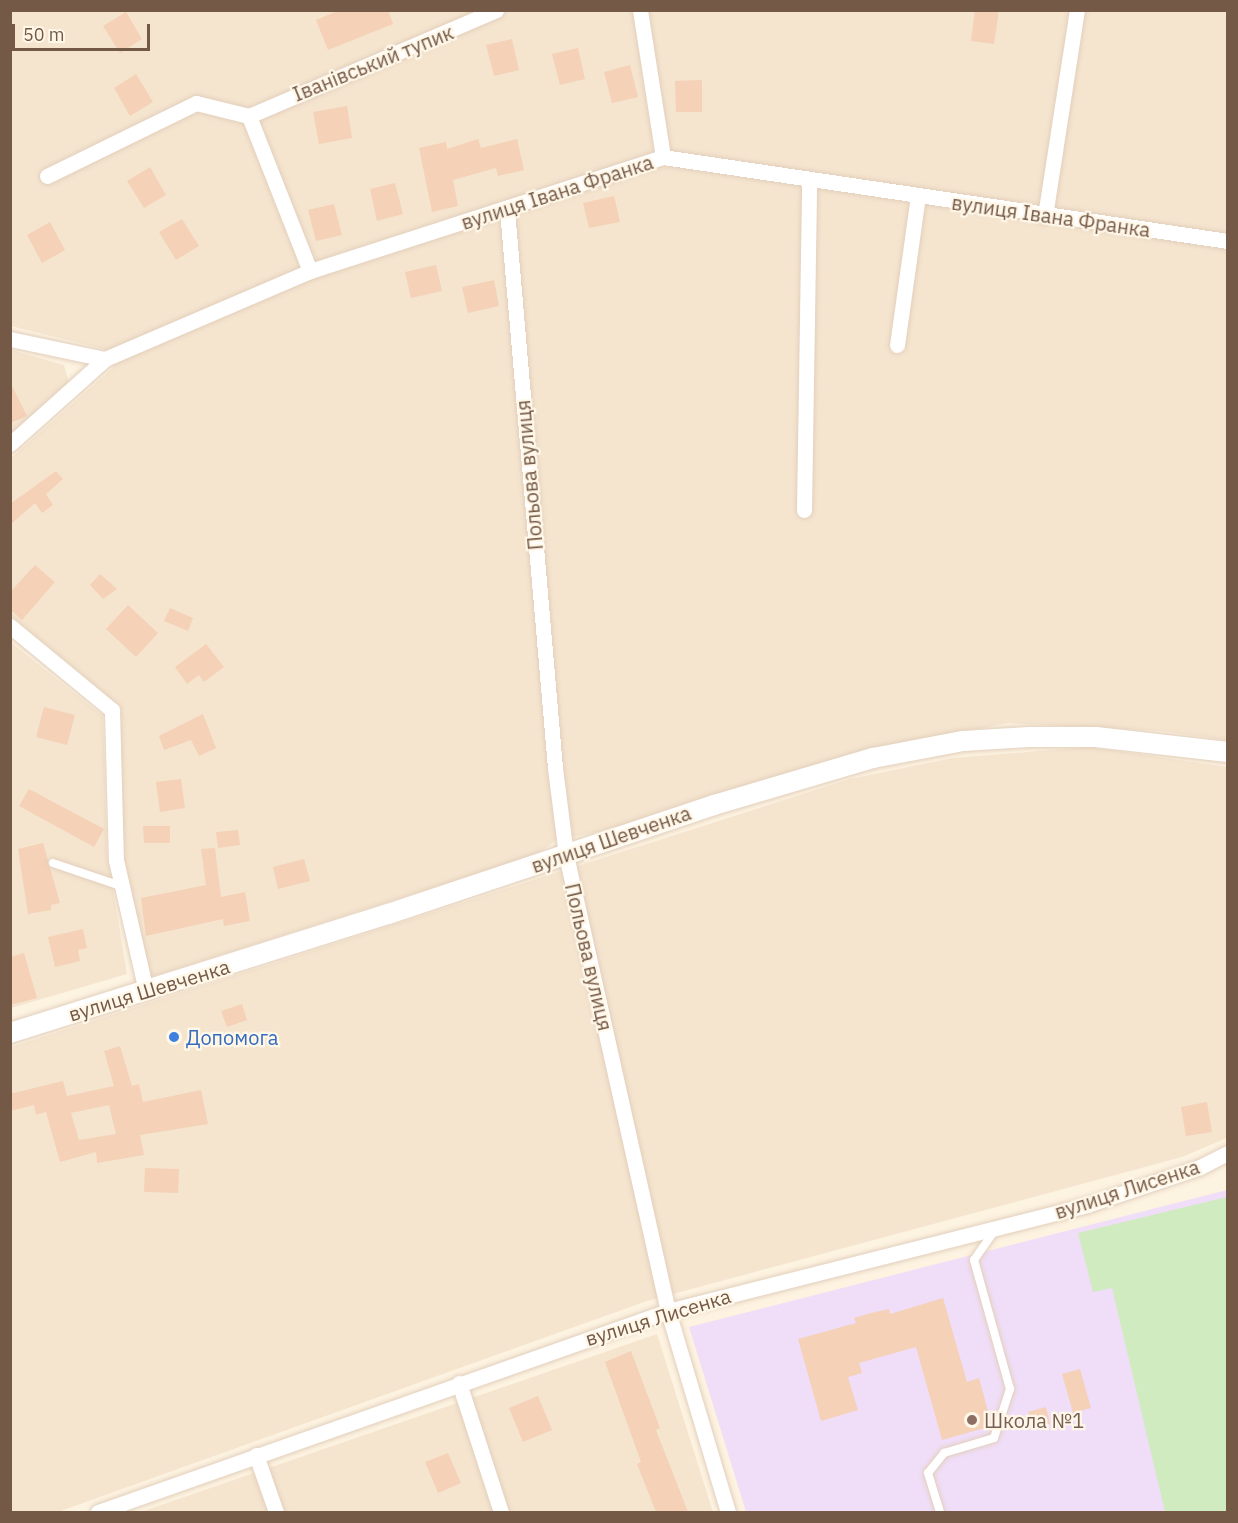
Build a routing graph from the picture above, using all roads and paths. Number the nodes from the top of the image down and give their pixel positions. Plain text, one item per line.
1 (496, 10) edge
2 (640, 10) edge
3 (1077, 10) edge
4 (249, 116) junction
5 (663, 157) junction
6 (47, 176) dead end
7 (809, 179) junction
8 (918, 196) junction
9 (507, 210) junction
10 (1045, 216) junction
11 (1227, 241) edge
12 (310, 271) junction
13 (10, 339) edge
14 (897, 345) dead end
15 (105, 359) junction
16 (10, 444) edge
17 (804, 510) dead end
18 (10, 626) edge
19 (1227, 752) edge
20 (566, 855) junction
21 (53, 863) dead end
22 (121, 886) junction
23 (146, 991) junction
24 (10, 1033) edge
25 (1227, 1153) edge
26 (998, 1227) junction
27 (668, 1311) junction
28 (459, 1383) junction
29 (256, 1455) junction
30 (98, 1512) edge
31 (276, 1512) edge
32 (501, 1512) edge
33 (728, 1512) edge
34 (940, 1512) edge

1 - 4 street, Іванівський тупик
2 - 5 street
3 - 10 street
4 - 6 street
4 - 12 street
5 - 7 street, вулиця Івана Франка
5 - 9 street, вулиця Івана Франка
7 - 8 street, вулиця Івана Франка
7 - 17 street
8 - 10 street, вулиця Івана Франка
8 - 14 street
9 - 12 street, вулиця Івана Франка
9 - 20 street, Польова вулиця
10 - 11 street, вулиця Івана Франка
12 - 15 street, вулиця Івана Франка
13 - 15 street
15 - 16 street, вулиця Івана Франка
18 - 22 street
19 - 20 street, вулиця Шевченка
20 - 23 street, вулиця Шевченка
20 - 27 street, Польова вулиця
21 - 22 lane
22 - 23 street
23 - 24 street, вулиця Шевченка
25 - 26 street, вулиця Лисенка
26 - 27 street, вулиця Лисенка
26 - 34 lane
27 - 28 street, вулиця Лисенка
27 - 33 street, Польова вулиця
28 - 29 street, вулиця Лисенка
28 - 32 street
29 - 30 street, вулиця Лисенка
29 - 31 street

